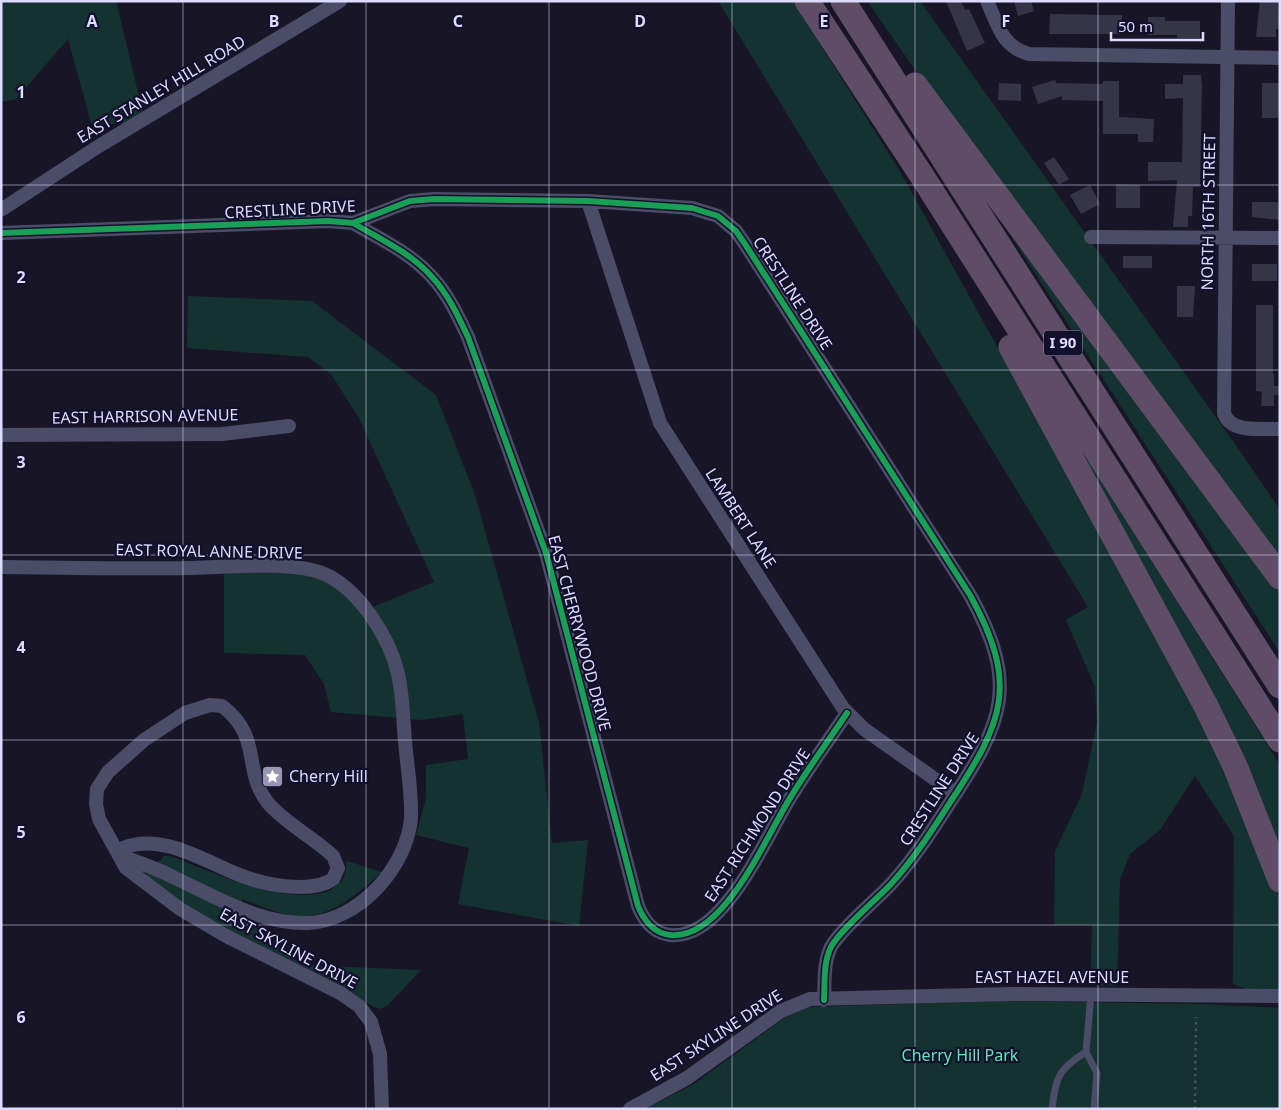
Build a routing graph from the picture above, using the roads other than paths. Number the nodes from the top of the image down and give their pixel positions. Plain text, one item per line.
1 (340, 1) edge
2 (807, 1) edge
3 (843, 1) edge
4 (854, 1) edge
5 (986, 1) edge
6 (1228, 1) edge
7 (1227, 58) junction
8 (1280, 58) edge
9 (922, 176) junction
10 (588, 201) junction
11 (1, 210) edge
12 (353, 222) junction
13 (8, 233) edge
14 (1091, 238) dead end
15 (1226, 238) junction
16 (1280, 238) edge
17 (289, 426) dead end
18 (1280, 428) edge
19 (1, 435) edge
20 (1, 567) edge
21 (1280, 577) edge
22 (1280, 686) edge
23 (847, 713) junction
24 (1280, 740) edge
25 (956, 794) junction
26 (120, 856) junction
27 (1280, 880) edge
28 (678, 935) joint
29 (1090, 994) junction
30 (1280, 996) edge
31 (824, 1000) junction
32 (1086, 1052) junction
33 (382, 1109) edge
34 (630, 1109) edge
35 (1052, 1109) edge
36 (1094, 1109) edge

1 - 11 street, EAST STANLEY HILL ROAD
2 - 9 highway, I 90
3 - 22 highway, I 90
4 - 21 highway, I 90
5 - 7 street
6 - 7 street, NORTH 16TH STREET
7 - 8 street
7 - 15 street, NORTH 16TH STREET
9 - 24 highway, I 90
9 - 27 highway
10 - 12 street, CRESTLINE DRIVE
10 - 23 street, LAMBERT LANE
10 - 25 street, CRESTLINE DRIVE
12 - 13 street, CRESTLINE DRIVE
12 - 28 street, EAST CHERRYWOOD DRIVE
14 - 15 street
15 - 16 street
15 - 18 street, NORTH 16TH STREET
17 - 19 street, EAST HARRISON AVENUE
20 - 26 street, EAST ROYAL ANNE DRIVE
23 - 25 street, LAMBERT LANE
23 - 28 street, EAST RICHMOND DRIVE
25 - 31 street, CRESTLINE DRIVE
26 - 26 street, EAST SKYLINE DRIVE
26 - 33 street, EAST SKYLINE DRIVE
29 - 30 street, EAST HAZEL AVENUE
29 - 31 street, EAST HAZEL AVENUE
29 - 32 lane
31 - 34 street, EAST SKYLINE DRIVE
32 - 35 lane
32 - 36 lane

